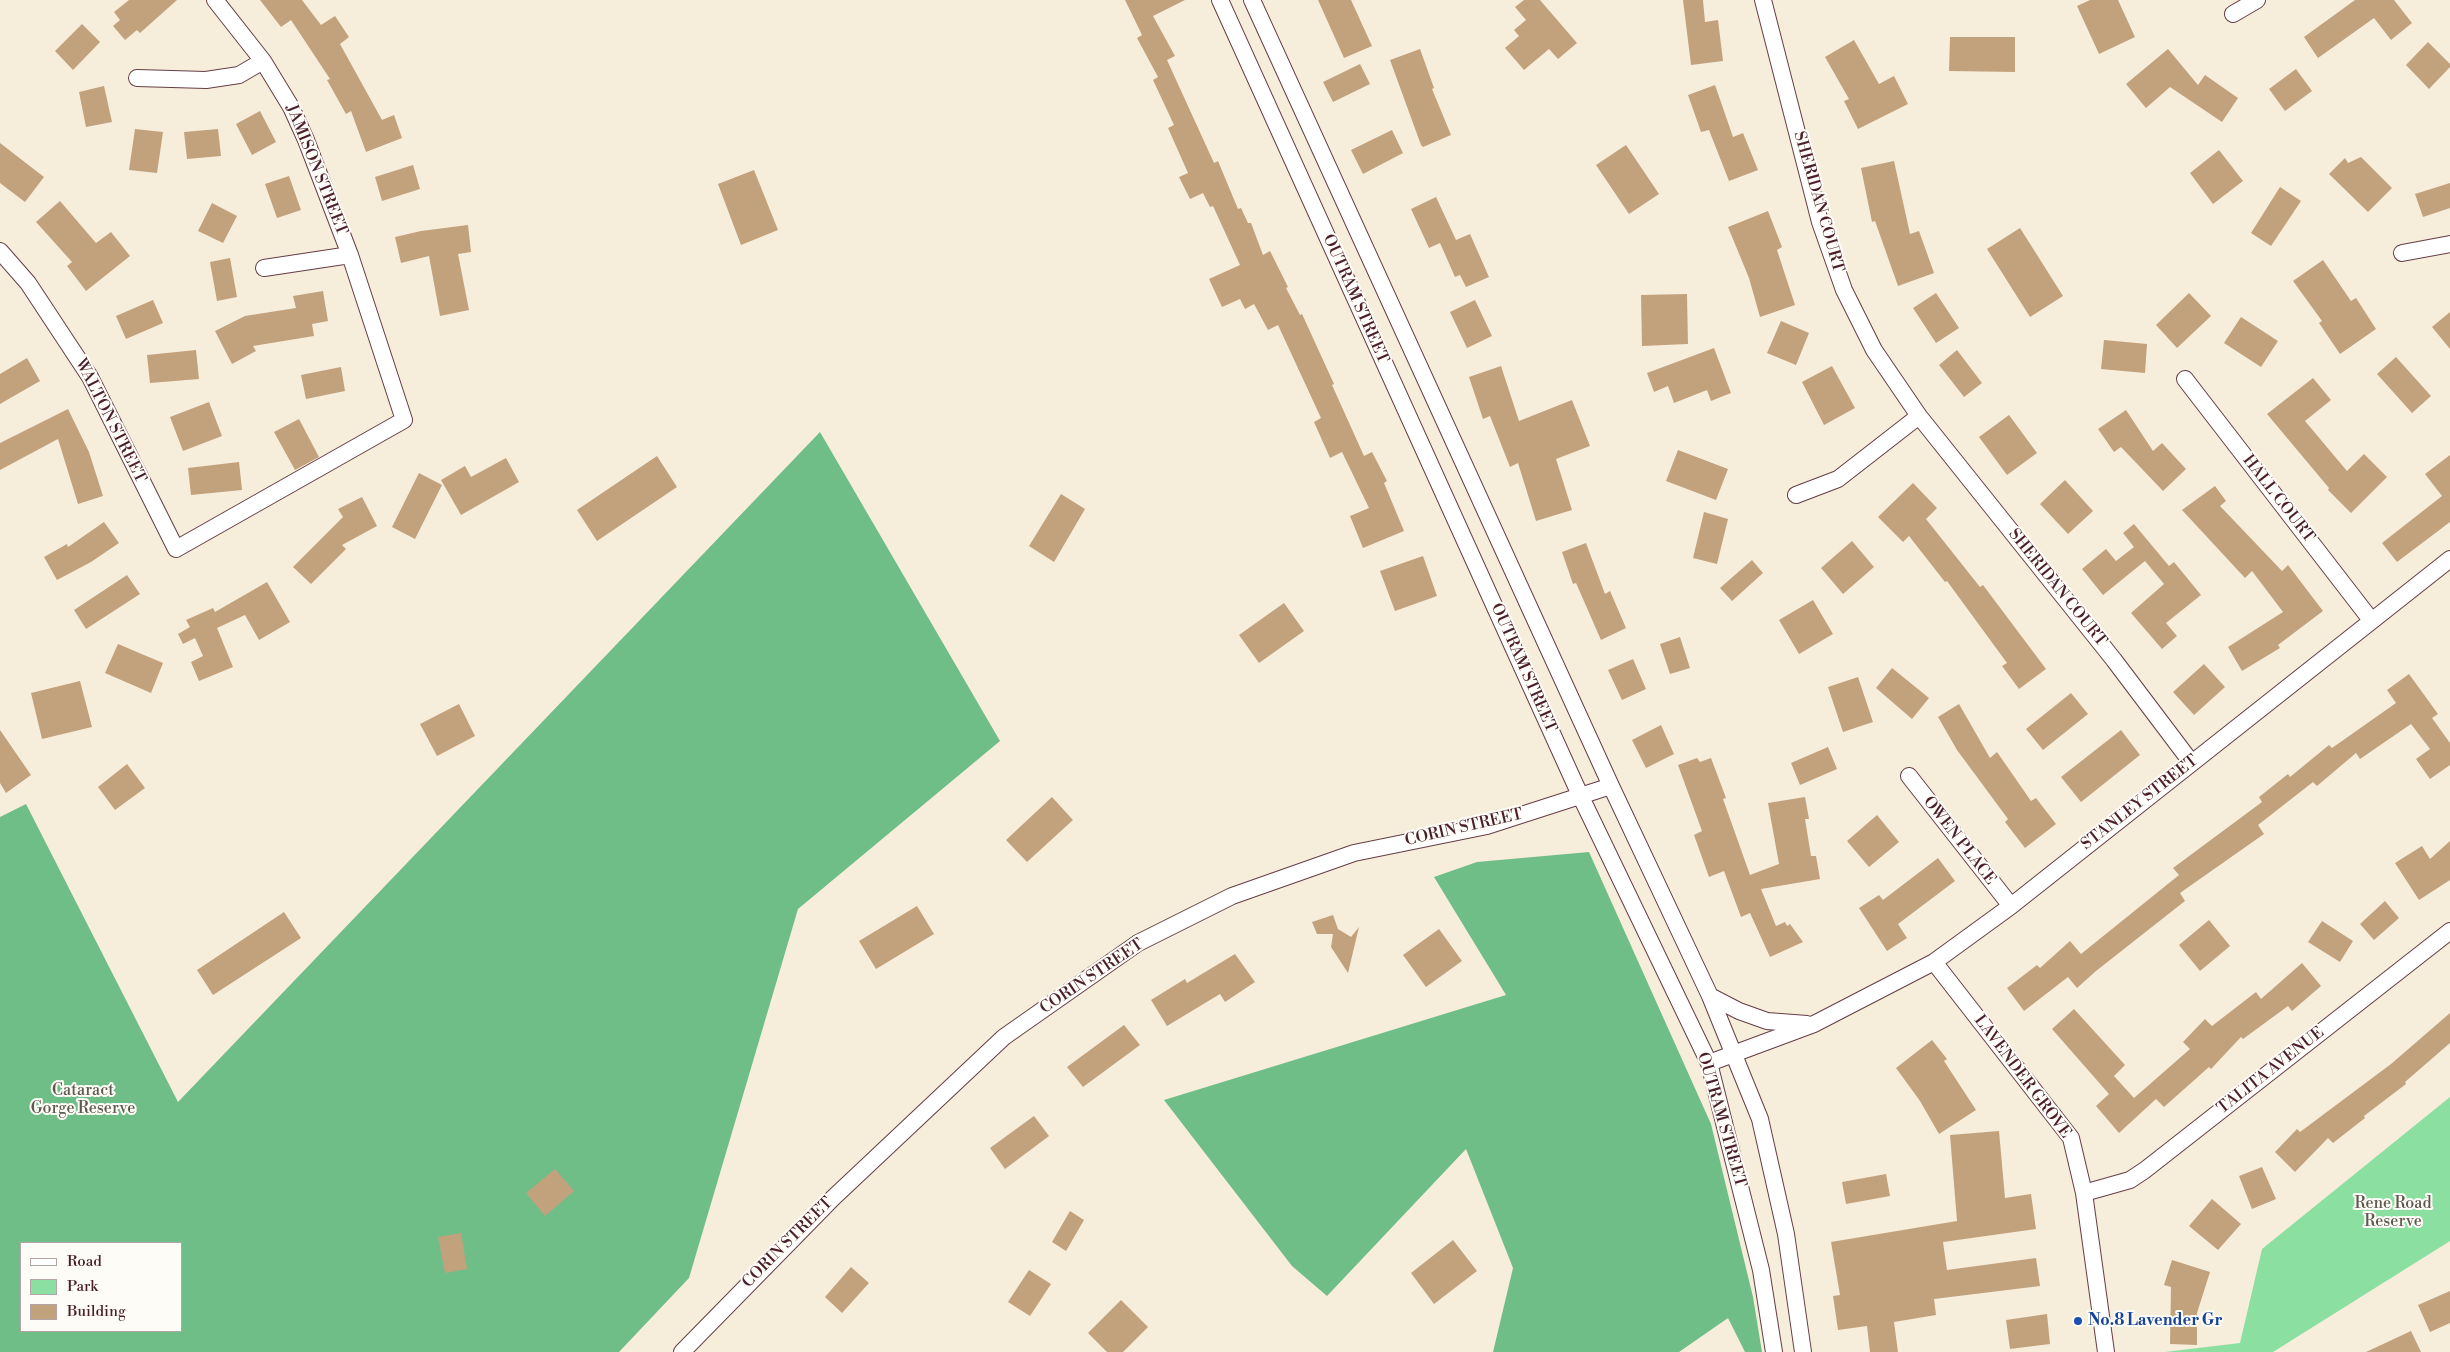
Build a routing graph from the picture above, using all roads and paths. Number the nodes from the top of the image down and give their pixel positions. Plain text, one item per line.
1 (215, 0) edge
2 (1220, 0) edge
3 (1252, 0) edge
4 (1763, 0) edge
5 (2256, 0) edge
6 (2233, 14) dead end
7 (263, 61) junction
8 (137, 78) dead end
9 (2450, 244) edge
10 (0, 251) edge
11 (2402, 253) dead end
12 (350, 255) junction
13 (264, 268) dead end
14 (2185, 379) dead end
15 (1919, 416) junction
16 (404, 420) joint
17 (1796, 495) dead end
18 (2450, 559) edge
19 (2371, 620) junction
20 (2191, 762) junction
21 (1908, 776) dead end
22 (1611, 786) junction
23 (1580, 795) junction
24 (2010, 906) junction
25 (2450, 931) edge
26 (1934, 962) junction
27 (1710, 996) junction
28 (1814, 1024) junction
29 (1733, 1054) junction
30 (1709, 1063) junction
31 (2084, 1194) junction
32 (682, 1352) edge
33 (1774, 1352) edge
34 (1803, 1352) edge
35 (2106, 1352) edge

1 - 7 street, JAMISON STREET
2 - 23 street, OUTRAM STREET
3 - 22 street, OUTRAM STREET
4 - 15 street, SHERIDAN COURT
5 - 6 street
7 - 8 street
7 - 12 street, JAMISON STREET
9 - 11 street
10 - 16 street, WALTON STREET
12 - 13 street, JAMISON STREET
12 - 16 street, JAMISON STREET
14 - 19 street, HALL COURT
15 - 17 street
15 - 20 street, SHERIDAN COURT
18 - 19 street, STANLEY STREET
19 - 20 street, STANLEY STREET
20 - 24 street, STANLEY STREET
21 - 24 street, OWEN PLACE
22 - 23 street, CORIN STREET
22 - 27 street, OUTRAM STREET
23 - 30 street, OUTRAM STREET
23 - 32 street, CORIN STREET
24 - 26 street, STANLEY STREET
25 - 31 street, TALITA AVENUE
26 - 28 street, STANLEY STREET
26 - 31 street, LAVENDER GROVE
27 - 28 street
27 - 29 street, OUTRAM STREET
28 - 29 street, STANLEY STREET
29 - 30 street, STANLEY STREET
29 - 34 street, OUTRAM STREET
30 - 33 street, OUTRAM STREET
31 - 35 street, LAVENDER GROVE

